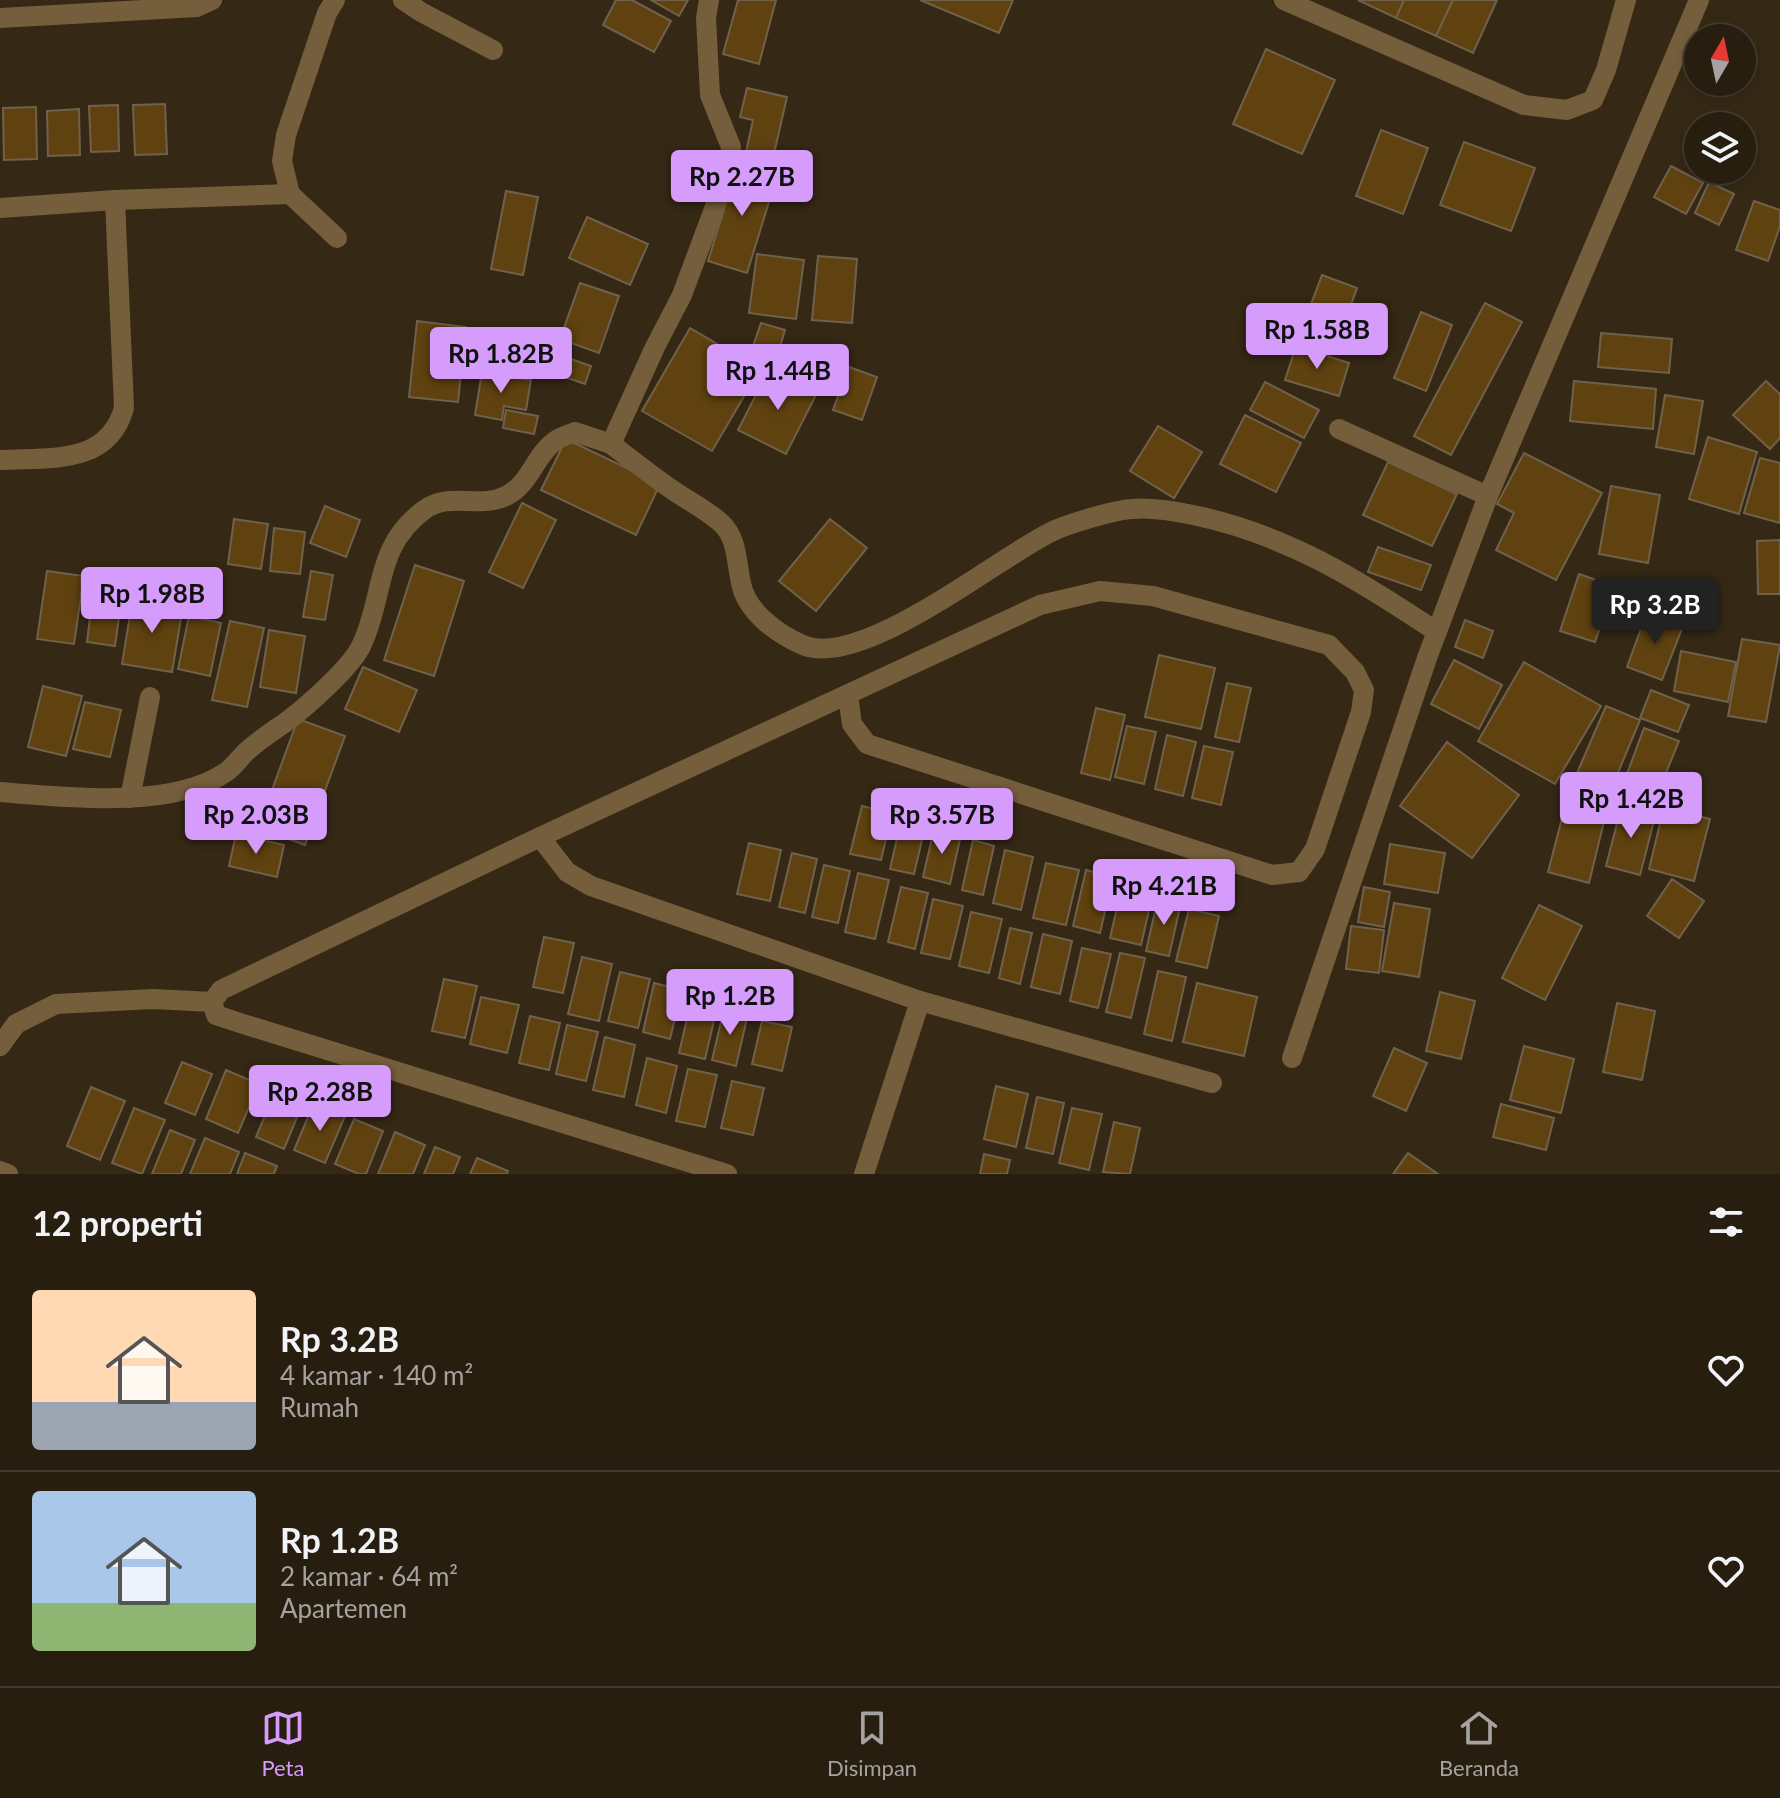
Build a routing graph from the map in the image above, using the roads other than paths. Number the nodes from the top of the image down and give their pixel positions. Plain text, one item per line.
1 (212, 0) edge
2 (335, 0) edge
3 (403, 0) edge
4 (709, 0) edge
5 (1284, 0) edge
6 (1626, 0) edge
7 (1699, 0) edge
8 (0, 18) edge
9 (493, 50) dead end
10 (290, 194) junction
11 (115, 200) junction
12 (0, 208) edge
13 (337, 238) dead end
14 (1339, 429) dead end
15 (611, 444) junction
16 (0, 460) edge
17 (1488, 496) junction
18 (1437, 632) junction
19 (848, 696) junction
20 (150, 697) dead end
21 (0, 792) edge
22 (130, 798) junction
23 (540, 837) junction
24 (920, 1001) junction
25 (212, 1002) junction
26 (0, 1046) edge
27 (1292, 1058) dead end
28 (1212, 1083) dead end
29 (0, 1171) edge
30 (8, 1174) edge
31 (727, 1174) edge
32 (864, 1174) edge

1 - 8 street
2 - 10 street
3 - 9 street
4 - 15 street
5 - 6 street
7 - 17 street
10 - 11 street
10 - 13 street
11 - 12 street
11 - 16 street
14 - 17 street
15 - 18 street
15 - 22 street
17 - 18 street
18 - 27 street
19 - 19 street
19 - 23 street
20 - 22 street
21 - 22 street
23 - 24 street
23 - 25 street
24 - 28 street
24 - 32 street
25 - 26 street
25 - 31 street
29 - 30 street

